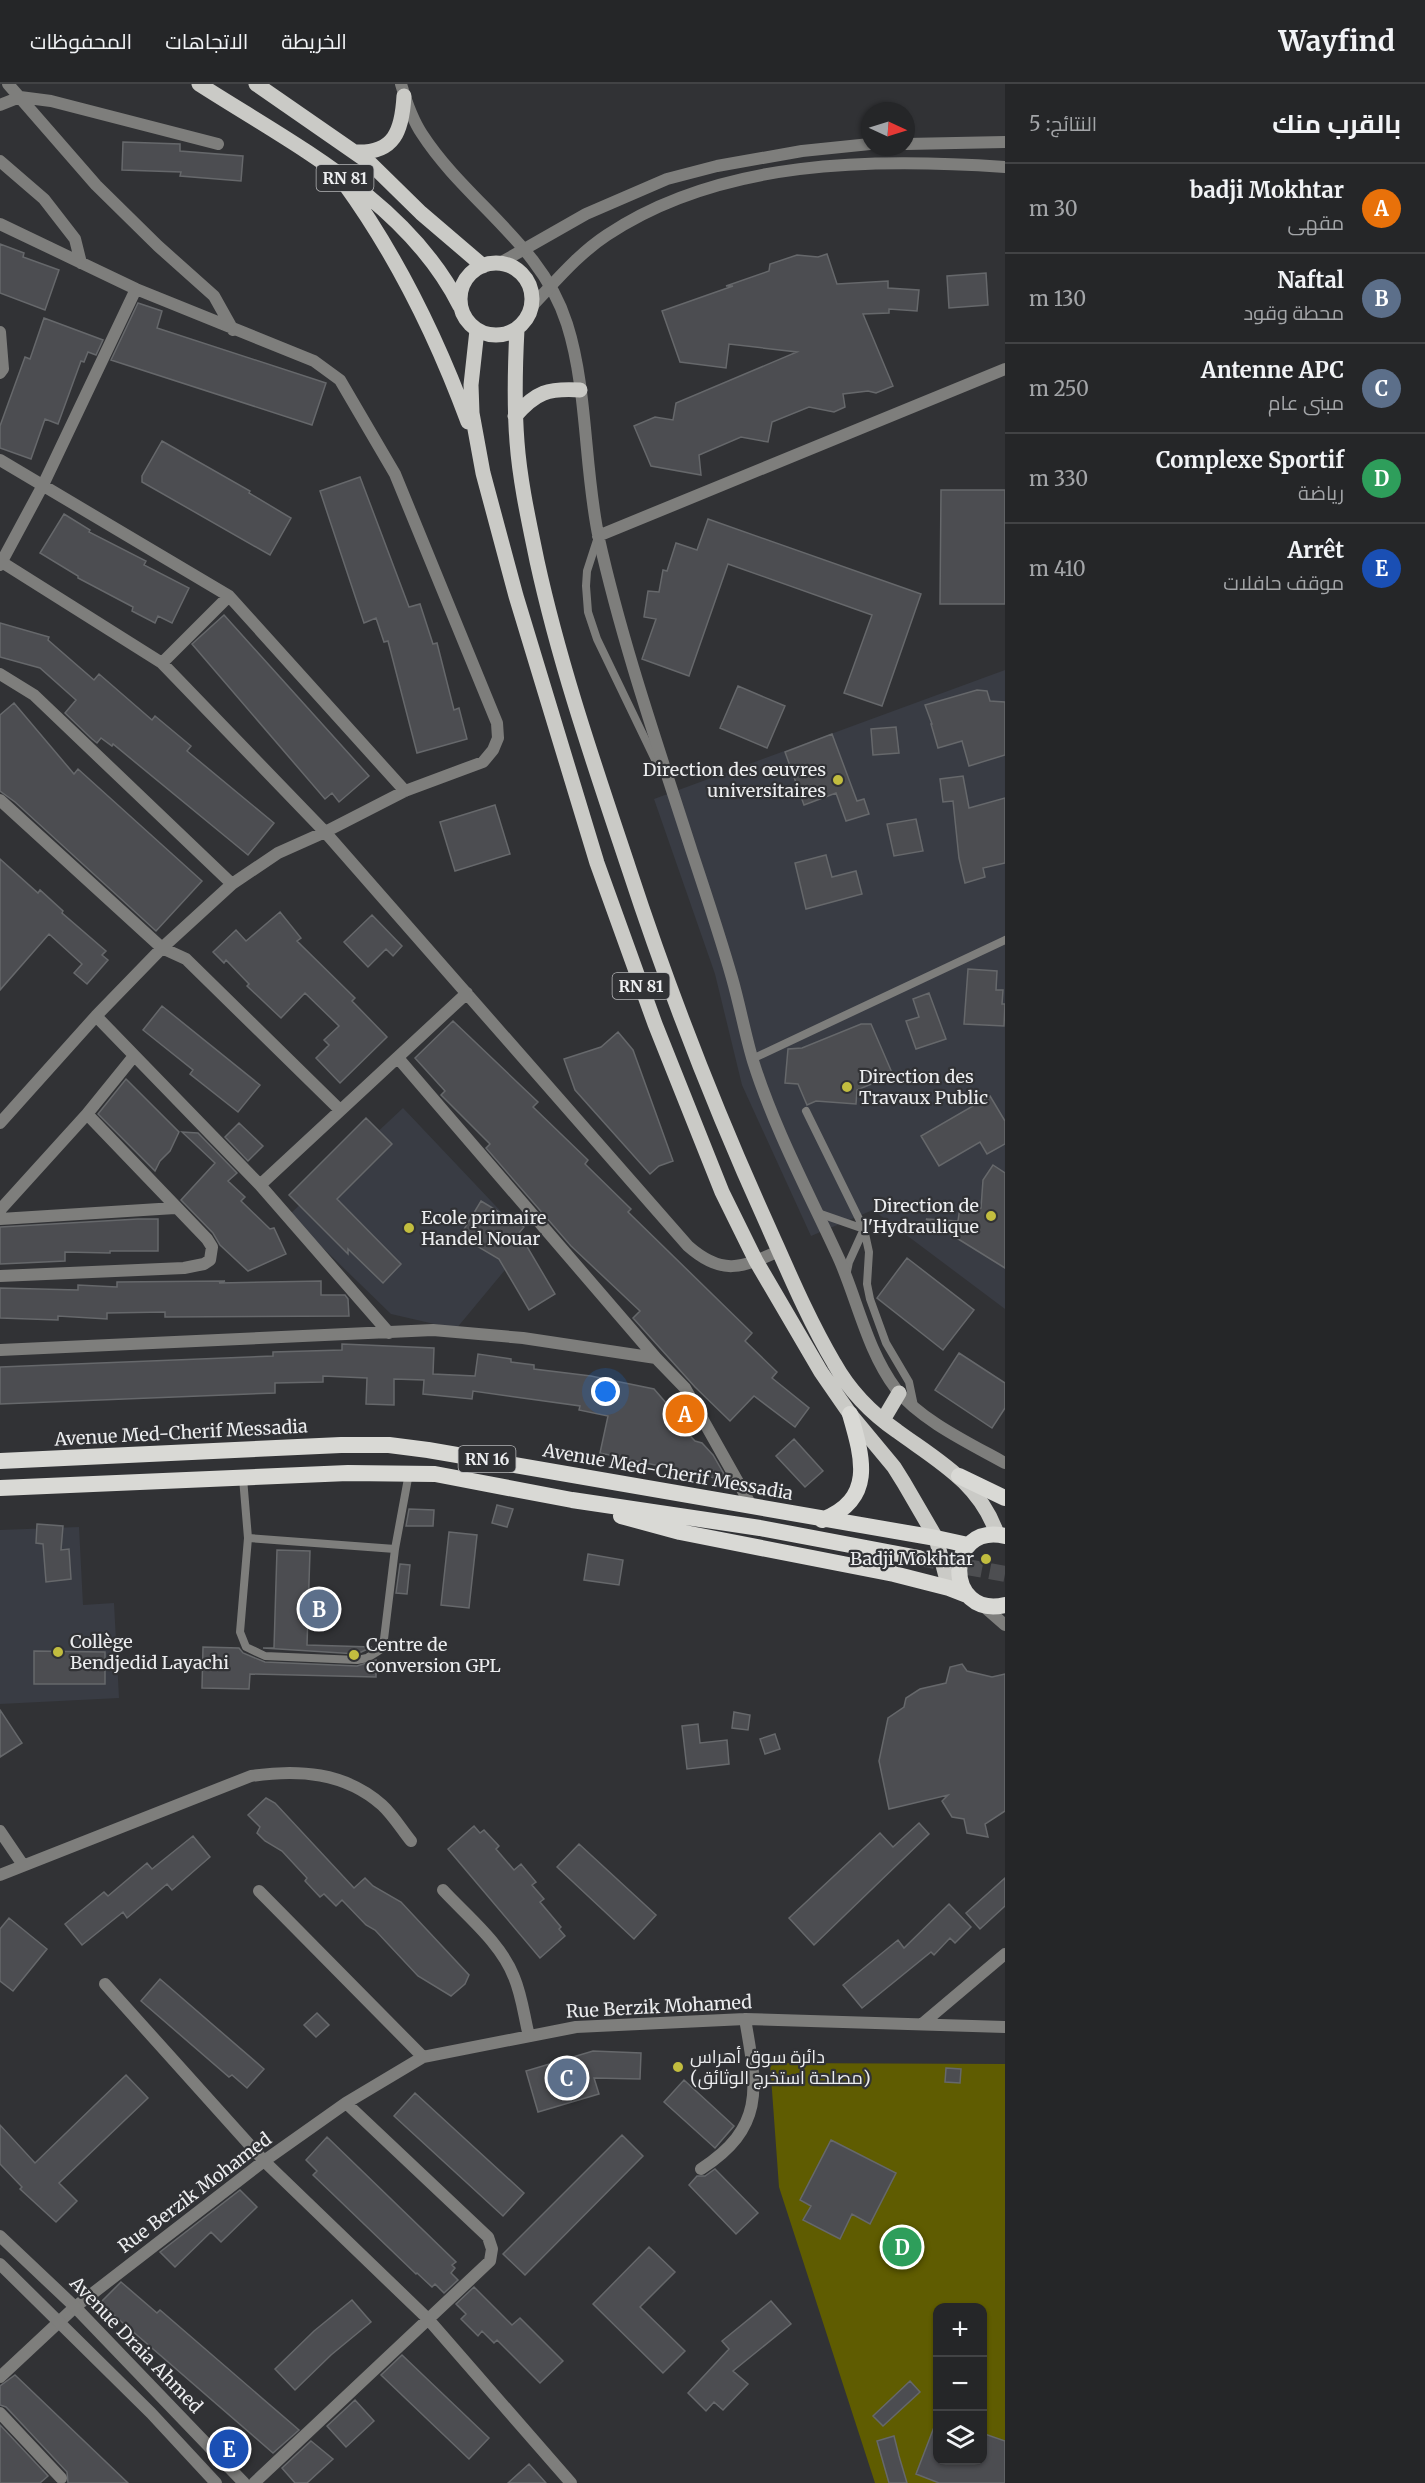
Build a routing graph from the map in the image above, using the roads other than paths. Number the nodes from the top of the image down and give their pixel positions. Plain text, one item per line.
1 (8, 84) edge
2 (199, 84) edge
3 (256, 84) edge
4 (403, 90) edge
5 (20, 97) junction
6 (0, 105) edge
7 (1005, 142) edge
8 (218, 144) dead end
9 (915, 144) edge
10 (861, 145) edge
11 (355, 152) junction
12 (0, 161) edge
13 (1005, 167) edge
14 (335, 171) junction
15 (0, 225) edge
16 (525, 249) junction
17 (81, 262) junction
18 (500, 263) junction
19 (483, 266) junction
20 (551, 286) junction
21 (136, 289) junction
22 (460, 306) junction
23 (531, 307) junction
24 (517, 329) junction
25 (233, 330) junction
26 (477, 330) junction
27 (0, 332) edge
28 (1005, 369) edge
29 (0, 373) edge
30 (580, 390) junction
31 (515, 416) junction
32 (476, 443) junction
33 (0, 460) edge
34 (43, 485) junction
35 (598, 536) junction
36 (1, 563) edge
37 (229, 596) junction
38 (162, 663) junction
39 (0, 674) edge
40 (405, 791) junction
41 (0, 800) edge
42 (677, 805) junction
43 (325, 832) junction
44 (232, 884) junction
45 (1005, 940) edge
46 (162, 948) junction
47 (467, 993) junction
48 (96, 1016) junction
49 (134, 1056) junction
50 (398, 1058) junction
51 (752, 1059) junction
52 (340, 1110) junction
53 (806, 1111) dead end
54 (87, 1114) junction
55 (0, 1123) edge
56 (260, 1185) junction
57 (175, 1208) junction
58 (0, 1210) edge
59 (818, 1213) junction
60 (0, 1219) edge
61 (864, 1229) junction
62 (779, 1251) junction
63 (756, 1261) junction
64 (0, 1276) edge
65 (846, 1276) junction
66 (389, 1333) junction
67 (0, 1350) edge
68 (656, 1358) junction
69 (899, 1393) junction
70 (914, 1406) junction
71 (850, 1414) junction
72 (883, 1420) junction
73 (0, 1461) edge
74 (1005, 1463) edge
75 (409, 1473) junction
76 (959, 1476) junction
77 (243, 1478) junction
78 (0, 1488) edge
79 (1005, 1498) edge
80 (572, 1500) junction
81 (752, 1506) junction
82 (822, 1520) junction
83 (1001, 1535) edge
84 (248, 1538) junction
85 (936, 1538) junction
86 (968, 1545) junction
87 (395, 1549) junction
88 (919, 1558) tunnel mouth
89 (950, 1588) junction
90 (974, 1600) junction
91 (1005, 1605) edge
92 (1005, 1625) edge
93 (0, 1831) edge
94 (411, 1841) dead end
95 (23, 1864) junction
96 (0, 1875) edge
97 (442, 1890) dead end
98 (259, 1891) dead end
99 (1005, 1954) edge
100 (105, 1984) dead end
101 (745, 2019) junction
102 (922, 2024) junction
103 (1005, 2027) edge
104 (529, 2036) junction
105 (423, 2057) junction
106 (346, 2103) junction
107 (264, 2161) junction
108 (701, 2169) dead end
109 (0, 2236) edge
110 (0, 2264) edge
111 (75, 2307) junction
112 (428, 2319) junction
113 (60, 2320) junction
114 (0, 2377) edge
115 (0, 2413) edge
116 (60, 2481) edge
117 (216, 2483) edge
118 (244, 2483) edge
119 (254, 2483) edge
120 (572, 2483) edge

1 - 5 street
2 - 14 main road, RN 81
3 - 11 main road, RN 81
4 - 11 main road
4 - 16 street
5 - 6 street
5 - 8 street
5 - 25 street
7 - 9 street
10 - 16 street
11 - 19 main road, RN 81
12 - 17 street
13 - 20 street
14 - 22 main road, RN 81
14 - 32 main road, RN 81
15 - 17 street
16 - 18 street
16 - 20 street
17 - 21 street
18 - 19 main road
18 - 23 main road
19 - 22 main road
20 - 23 street
20 - 30 street
21 - 25 street
21 - 34 street
22 - 26 main road
23 - 24 main road
24 - 26 main road
24 - 31 main road, RN 81
25 - 40 street
26 - 32 main road, RN 81
27 - 29 street
28 - 35 street
30 - 31 main road
30 - 35 street
31 - 62 main road, RN 81
32 - 63 main road, RN 81
33 - 34 street
34 - 36 street
34 - 37 street
35 - 42 street
35 - 42 lane
36 - 38 street
37 - 38 street
37 - 40 street
38 - 43 street
39 - 44 street
40 - 43 street
41 - 46 street
42 - 51 street
43 - 44 street
43 - 47 street
44 - 46 street
45 - 51 lane
46 - 48 street
46 - 52 street
47 - 50 street
47 - 63 street
48 - 49 street
48 - 55 street
49 - 54 street
49 - 56 street
50 - 52 street
50 - 68 street
51 - 59 street
52 - 56 street
53 - 61 lane
54 - 57 street
54 - 58 street
56 - 66 street
57 - 60 street
57 - 64 street
59 - 61 lane
59 - 65 street
61 - 65 lane
61 - 70 lane
62 - 63 street
62 - 72 main road, RN 81
63 - 71 main road, RN 81
65 - 69 street
66 - 67 street
66 - 68 street
68 - 81 street
69 - 70 street
69 - 72 main road
70 - 74 street
71 - 82 highway
71 - 85 main road, RN 81
72 - 76 main road, RN 81
73 - 81 highway, Avenue Med-Cherif Messadia / RN 16
75 - 77 highway, RN 16
75 - 80 highway, RN 16
75 - 87 lane
76 - 79 highway
76 - 83 main road, RN 81
77 - 78 highway, RN 16
77 - 84 lane
80 - 88 highway, RN 16
80 - 89 highway
81 - 82 highway, Avenue Med-Cherif Messadia / RN 16
82 - 85 highway, Avenue Med-Cherif Messadia / RN 16
83 - 86 highway
84 - 87 lane
84 - 87 lane
85 - 86 highway, Avenue Med-Cherif Messadia / RN 16
85 - 89 main road, RN 81
86 - 90 highway
89 - 90 highway
90 - 91 highway
90 - 92 street
93 - 95 street
94 - 95 street
95 - 96 street
97 - 104 street
98 - 105 street
99 - 102 street
100 - 107 street
101 - 102 street, Rue Berzik Mohamed
101 - 104 street, Rue Berzik Mohamed
101 - 108 street
102 - 103 street, Rue Berzik Mohamed
104 - 105 street, Rue Berzik Mohamed
105 - 106 street, Rue Berzik Mohamed
106 - 107 street, Rue Berzik Mohamed
106 - 112 street
107 - 111 street, Rue Berzik Mohamed
107 - 112 street
109 - 111 street, Avenue Draia Ahmed
110 - 113 street, Avenue Draia Ahmed
111 - 113 street, Rue Berzik Mohamed
111 - 118 street, Avenue Draia Ahmed
112 - 119 street
112 - 120 street
113 - 114 street, Rue Berzik Mohamed
113 - 117 street, Avenue Draia Ahmed
115 - 116 street

